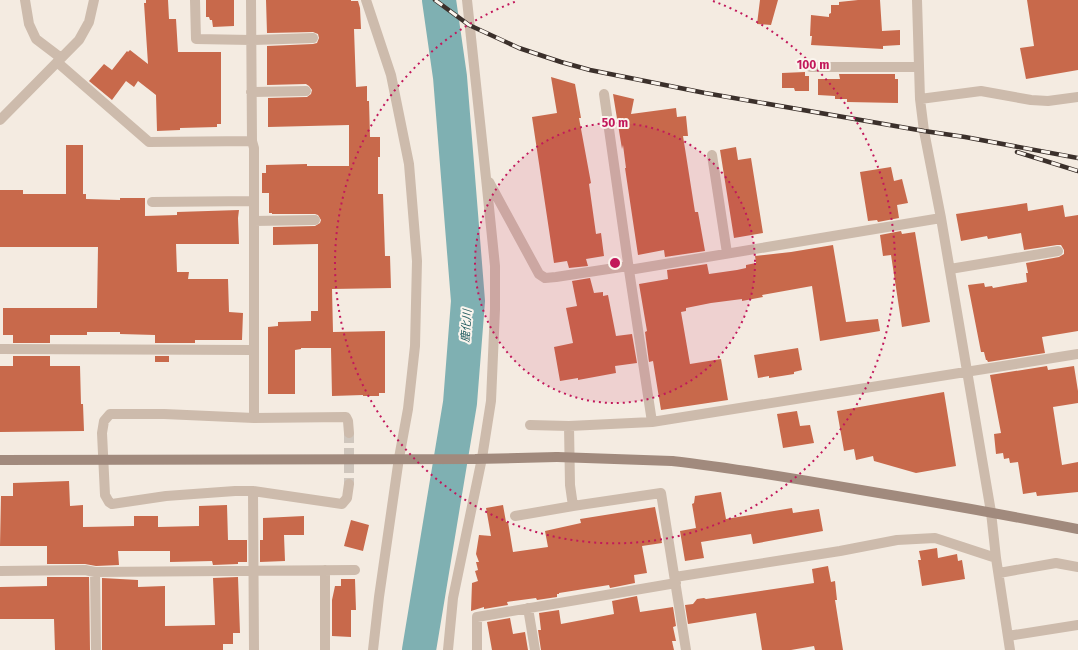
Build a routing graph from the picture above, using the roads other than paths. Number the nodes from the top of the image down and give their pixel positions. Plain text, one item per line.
1 (25, 0) edge
2 (94, 0) edge
3 (195, 0) edge
4 (250, 0) edge
5 (366, 0) edge
6 (467, 0) edge
7 (918, 0) edge
8 (313, 38) dead end
9 (251, 40) junction
10 (59, 60) junction
11 (810, 67) dead end
12 (919, 67) junction
13 (306, 91) dead end
14 (251, 92) junction
15 (604, 94) dead end
16 (1078, 97) edge
17 (920, 99) junction
18 (0, 120) edge
19 (252, 141) junction
20 (712, 155) dead end
21 (486, 178) junction
22 (254, 201) junction
23 (152, 202) dead end
24 (941, 218) junction
25 (315, 220) dead end
26 (254, 221) junction
27 (1058, 251) dead end
28 (727, 253) junction
29 (628, 268) junction
30 (950, 269) junction
31 (0, 349) edge
32 (254, 350) junction
33 (1078, 354) edge
34 (967, 372) junction
35 (254, 418) junction
36 (652, 422) junction
37 (530, 425) dead end
38 (569, 426) junction
39 (349, 433) tunnel mouth
40 (403, 458) junction
41 (479, 459) junction
42 (0, 460) edge
43 (103, 460) junction
44 (349, 484) tunnel mouth
45 (253, 491) junction
46 (573, 506) junction
47 (991, 512) junction
48 (515, 516) dead end
49 (1078, 529) edge
50 (996, 558) junction
51 (1078, 567) edge
52 (253, 570) junction
53 (324, 570) junction
54 (355, 570) dead end
55 (0, 571) edge
56 (95, 572) junction
57 (999, 574) junction
58 (676, 580) junction
59 (528, 608) junction
60 (1078, 625) edge
61 (1008, 636) junction
62 (96, 650) edge
63 (254, 650) edge
64 (325, 650) edge
65 (372, 650) edge
66 (448, 650) edge
67 (477, 650) edge
68 (535, 650) edge
69 (686, 650) edge
70 (1010, 650) edge

1 - 10 street
2 - 10 street
3 - 9 street
4 - 9 street
5 - 40 street
6 - 21 street
7 - 12 street
8 - 9 street
9 - 14 street
10 - 18 street
10 - 19 street
11 - 12 street
12 - 17 street
13 - 14 street
14 - 19 street
15 - 29 street
16 - 17 street
17 - 24 street
19 - 22 street
20 - 28 street
21 - 29 street
21 - 41 street
22 - 23 street
22 - 26 street
24 - 28 street
24 - 30 street
25 - 26 street
26 - 32 street
27 - 30 street
28 - 29 street
29 - 36 street
30 - 34 street
31 - 32 street
32 - 35 street
33 - 34 street
34 - 36 street
34 - 47 street
35 - 39 street
35 - 43 street
36 - 38 street
37 - 38 street
38 - 46 street
40 - 41 street
40 - 43 street
40 - 65 street
41 - 47 street, bridge
41 - 66 street
42 - 43 street
43 - 45 street
44 - 45 street
45 - 52 street
46 - 48 street
46 - 58 street
47 - 49 street
47 - 50 street
50 - 57 street
50 - 58 street
51 - 57 street
52 - 53 street
52 - 56 street
52 - 63 street
53 - 54 street
53 - 64 street
55 - 56 street
56 - 62 street
57 - 61 street
58 - 59 street
58 - 69 street
59 - 67 street
59 - 68 street
60 - 61 street
61 - 70 street

